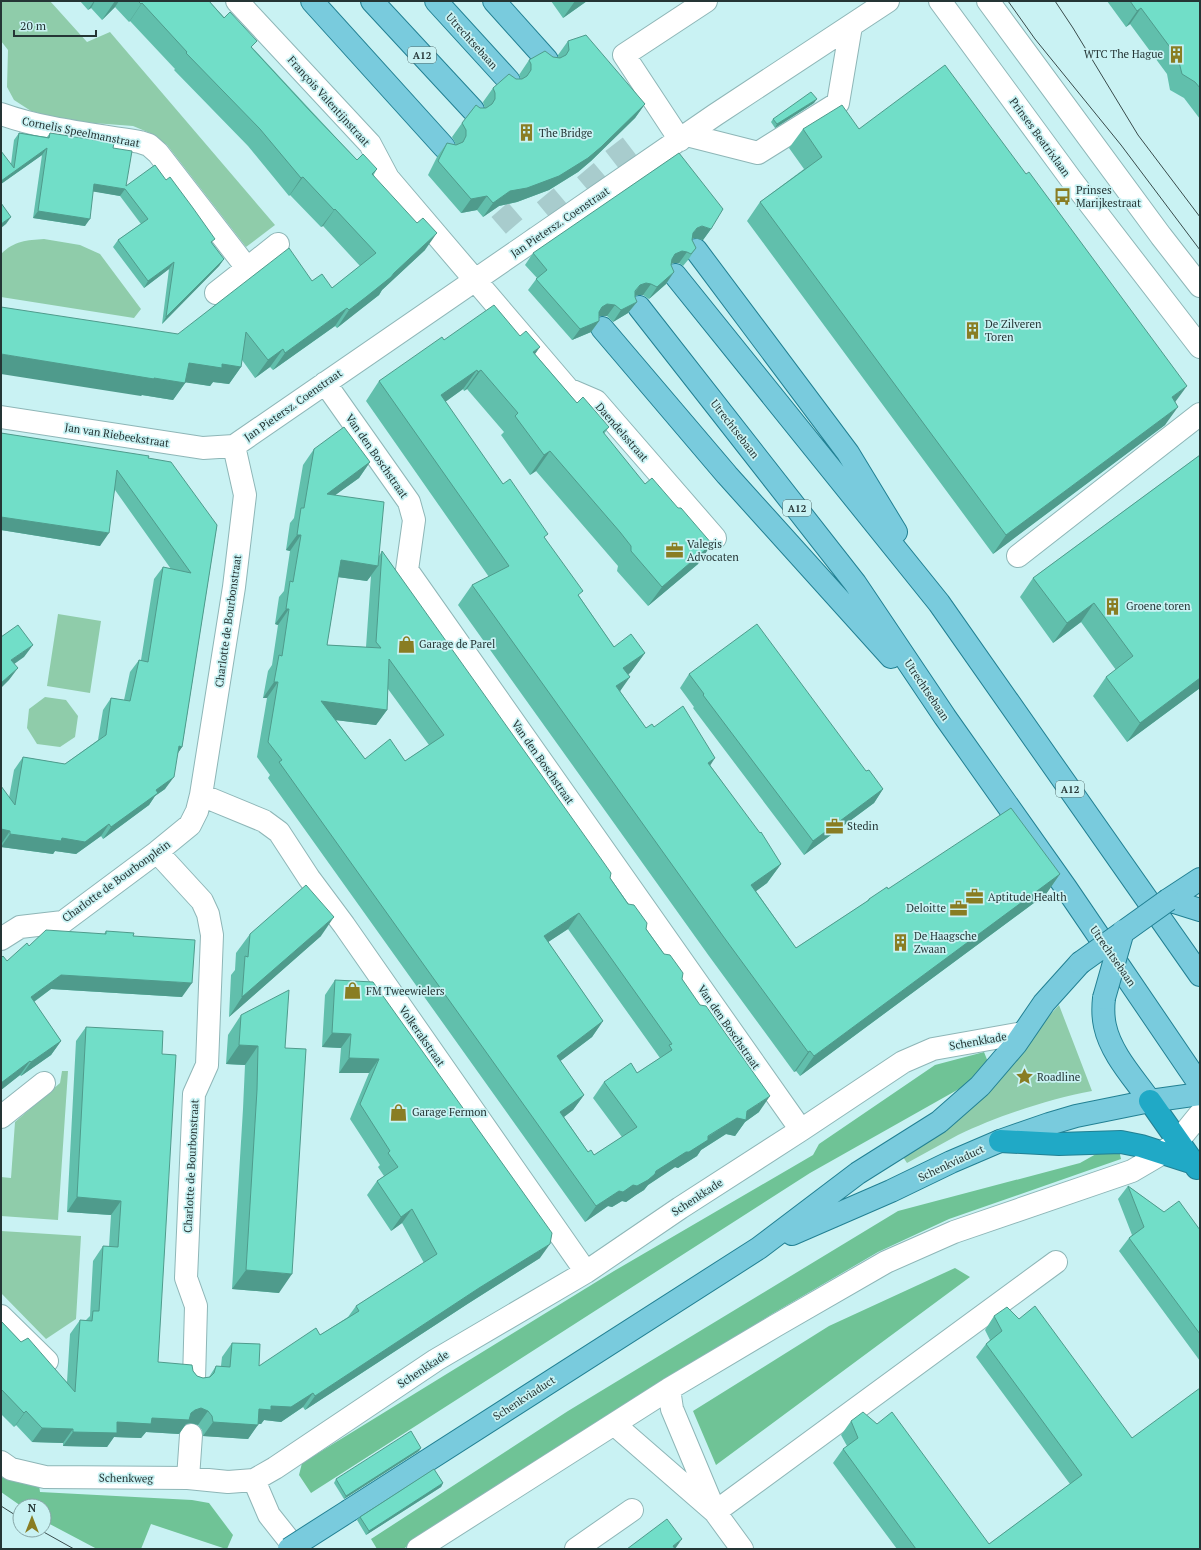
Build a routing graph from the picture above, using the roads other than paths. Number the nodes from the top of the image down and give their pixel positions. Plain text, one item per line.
1 (237, 1) edge
2 (312, 1) edge
3 (372, 1) edge
4 (436, 1) edge
5 (494, 1) edge
6 (706, 1) edge
7 (888, 1) edge
8 (940, 1) edge
9 (988, 1) edge
10 (851, 26) junction
11 (547, 60) edge
12 (508, 81) edge
13 (473, 110) edge
14 (1, 114) edge
15 (684, 137) junction
16 (444, 147) edge
17 (278, 244) dead end
18 (696, 250) edge
19 (247, 268) junction
20 (675, 275) edge
21 (476, 280) junction
22 (1200, 286) edge
23 (216, 293) dead end
24 (639, 307) edge
25 (602, 328) edge
26 (1200, 347) edge
27 (325, 383) junction
28 (1200, 414) edge
29 (1, 417) edge
30 (234, 446) junction
31 (715, 538) dead end
32 (1018, 556) edge
33 (939, 603) junction
34 (945, 717) junction
35 (202, 795) junction
36 (157, 852) junction
37 (1200, 879) edge
38 (1182, 902) edge
39 (1123, 931) junction
40 (3, 934) edge
41 (1200, 975) edge
42 (1023, 1033) junction
43 (44, 1083) dead end
44 (1200, 1085) edge
45 (1200, 1094) edge
46 (1150, 1101) junction
47 (1, 1117) edge
48 (801, 1130) junction
49 (1183, 1134) edge
50 (1000, 1141) junction
51 (1197, 1168) edge
52 (759, 1248) junction
53 (1056, 1262) dead end
54 (586, 1272) junction
55 (1, 1316) edge
56 (54, 1368) edge
57 (194, 1380) edge
58 (669, 1389) junction
59 (615, 1425) junction
60 (191, 1435) edge
61 (1, 1462) edge
62 (188, 1478) junction
63 (254, 1480) junction
64 (632, 1510) dead end
65 (715, 1512) junction
66 (289, 1549) edge
67 (296, 1549) edge
68 (418, 1549) edge
69 (576, 1549) edge
70 (742, 1549) edge

1 - 21 street, François Valentijnstraat
2 - 16 main road
3 - 13 main road, A12
4 - 12 main road, Utrechtsebaan
5 - 11 main road
6 - 15 street
7 - 10 street, Jan Pietersz. Coenstraat
8 - 26 street, Prinses Beatrixlaan
9 - 22 street
10 - 15 street, Jan Pietersz. Coenstraat
10 - 15 street
14 - 19 street, Cornelis Speelmanstraat
15 - 21 street, Jan Pietersz. Coenstraat
17 - 19 street
18 - 33 main road
19 - 23 street
20 - 33 main road, A12
21 - 27 street, Jan Pietersz. Coenstraat
21 - 31 street, Daendelsstraat
24 - 34 main road, Utrechtsebaan / A12
25 - 34 main road
27 - 30 street, Jan Pietersz. Coenstraat
27 - 48 street, Van den Boschstraat
28 - 32 street
29 - 30 street, Jan van Riebeekstraat
30 - 35 street, Charlotte de Bourbonstraat
33 - 41 main road, A12
34 - 44 main road, Utrechtsebaan / A12
35 - 36 street, Charlotte de Bourbonplein
35 - 54 street, Volkerakstraat
36 - 40 street, Charlotte de Bourbonplein
36 - 57 street, Charlotte de Bourbonstraat
37 - 38 main road
38 - 39 main road, bridge
39 - 42 main road, bridge
39 - 46 main road, bridge
42 - 48 street, Schenkkade
42 - 52 main road, Schenkviaduct
43 - 47 street
45 - 46 main road
46 - 49 highway
46 - 50 main road, Schenkviaduct
48 - 54 street, Schenkkade
49 - 50 highway
49 - 51 highway
49 - 58 street
50 - 52 main road, Schenkviaduct
52 - 66 main road, Schenkviaduct, bridge
53 - 65 street
54 - 63 street, Schenkkade
55 - 56 street
58 - 59 street
58 - 65 street
59 - 65 street
59 - 68 street
60 - 62 street
61 - 62 street, Schenkweg
62 - 63 street, Schenkweg
63 - 67 street
64 - 69 street
65 - 70 street

